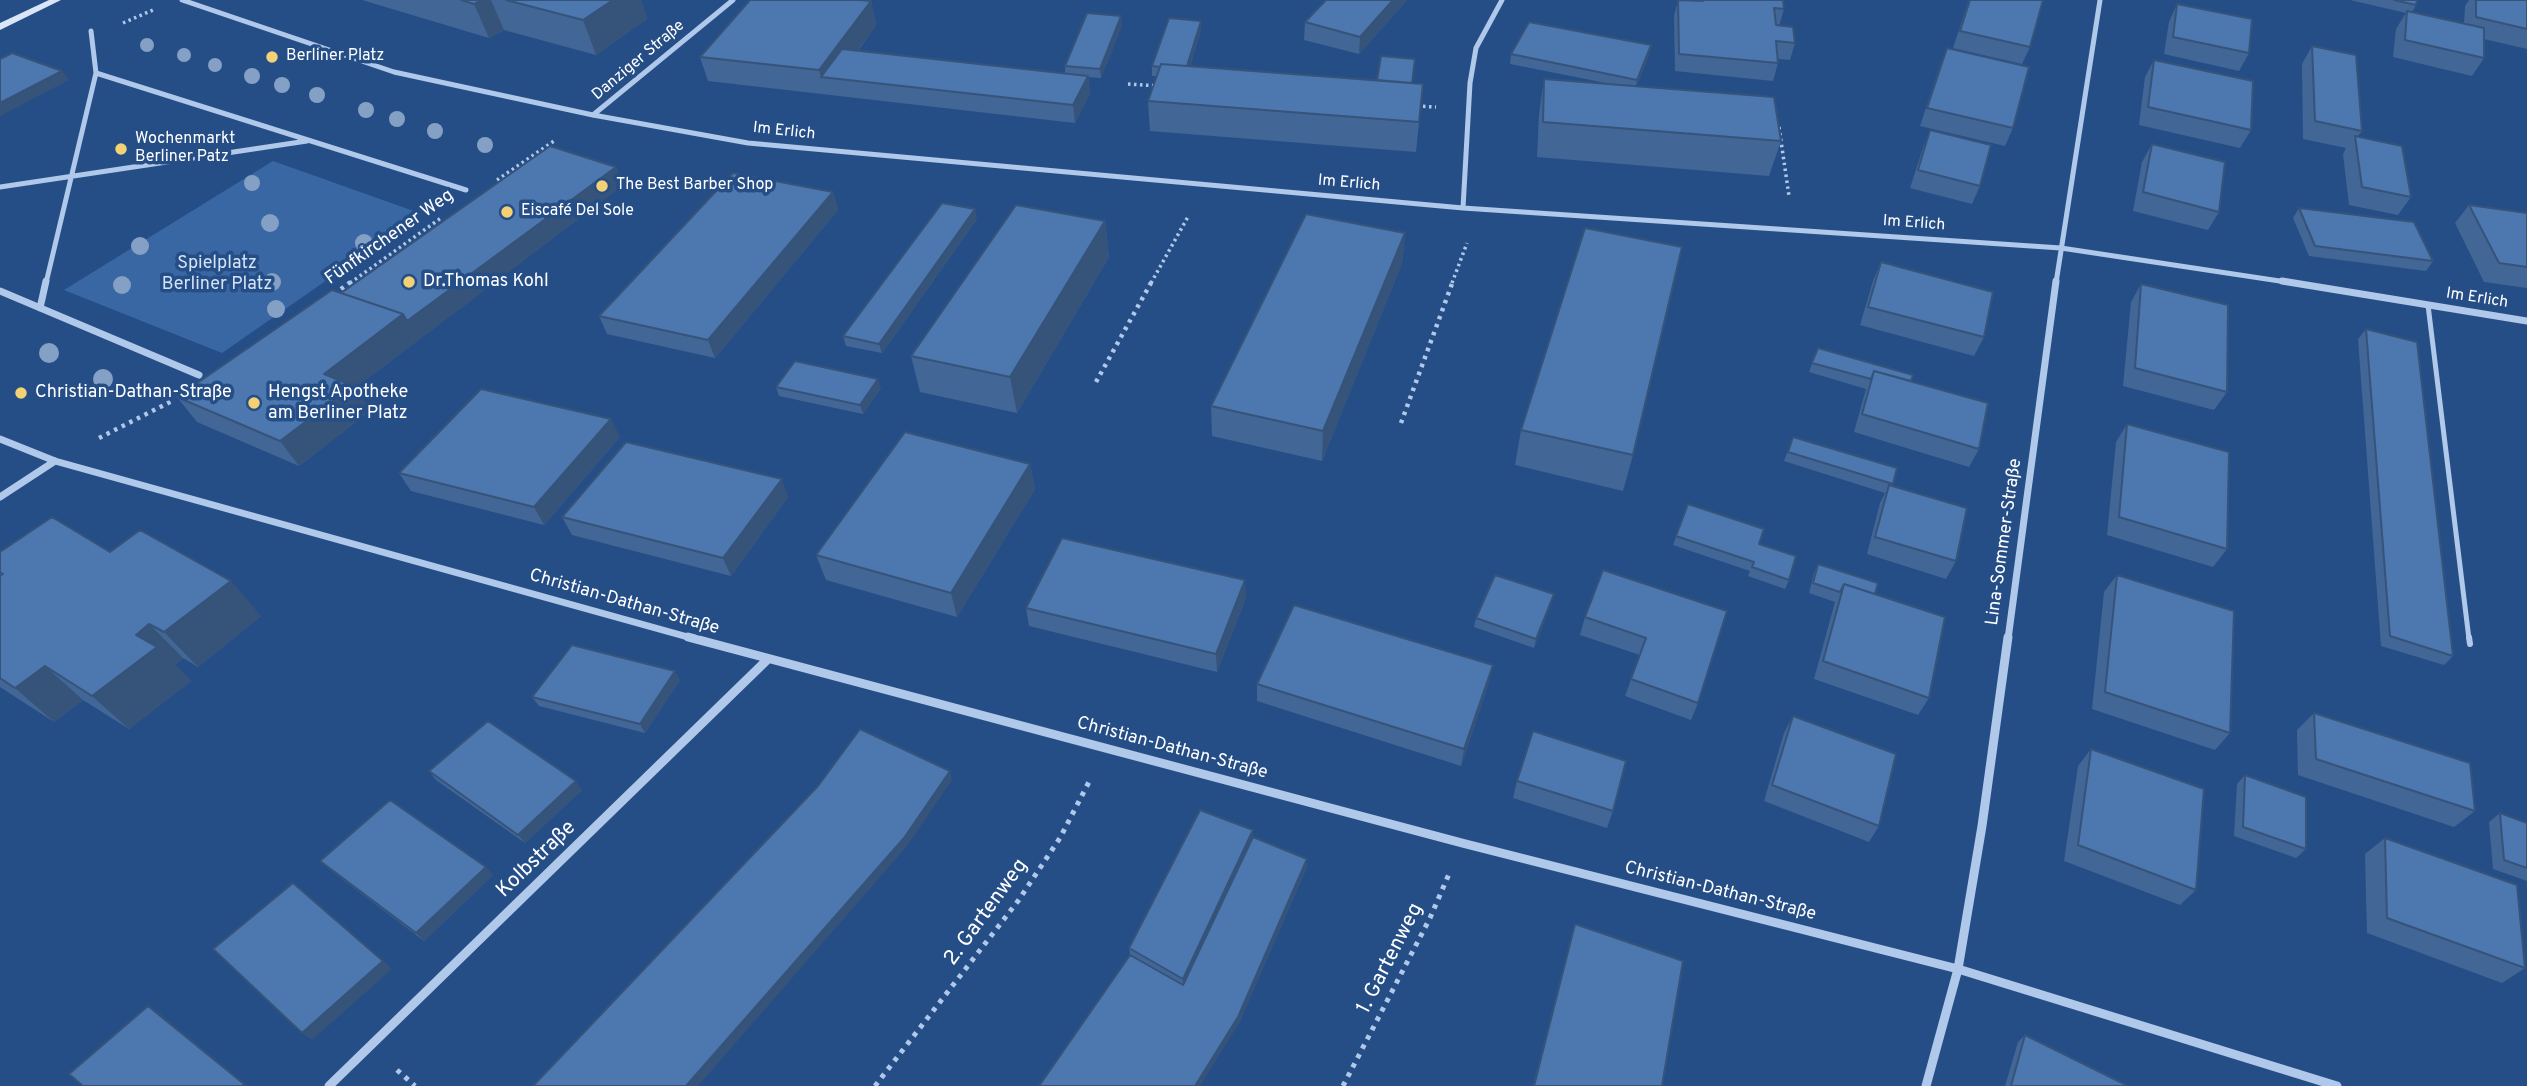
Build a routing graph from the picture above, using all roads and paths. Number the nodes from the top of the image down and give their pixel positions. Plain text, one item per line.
1 (56, 0) edge
2 (182, 0) edge
3 (733, 0) edge
4 (1502, 0) edge
5 (2100, 0) edge
6 (0, 27) edge
7 (91, 31) dead end
8 (96, 73) junction
9 (1128, 84) dead end
10 (1168, 87) edge
11 (1416, 106) edge
12 (1469, 110) junction
13 (593, 115) junction
14 (1767, 126) edge
15 (309, 140) junction
16 (72, 177) junction
17 (489, 185) edge
18 (1204, 186) junction
19 (0, 187) edge
20 (466, 190) dead end
21 (1464, 208) junction
22 (1480, 208) junction
23 (444, 216) dead end
24 (1794, 230) junction
25 (2061, 248) junction
26 (0, 291) edge
27 (333, 295) edge
28 (2428, 305) junction
29 (40, 308) junction
30 (2527, 321) edge
31 (200, 375) dead end
32 (1096, 382) dead end
33 (175, 399) edge
34 (1401, 423) dead end
35 (0, 439) edge
36 (55, 461) junction
37 (0, 497) edge
38 (2470, 644) dead end
39 (768, 659) junction
40 (1104, 746) junction
41 (1462, 843) junction
42 (1958, 969) junction
43 (329, 1086) edge
44 (875, 1086) edge
45 (1343, 1086) edge
46 (1926, 1086) edge
47 (2337, 1086) edge

1 - 6 main road
2 - 13 street, Im Erlich
3 - 13 street, Danziger Straße
4 - 12 street
5 - 25 street, Lina-Sommer-Straße
7 - 8 street
8 - 15 street
8 - 16 street
9 - 10 path
11 - 12 path
12 - 21 street
13 - 17 path
13 - 18 street, Im Erlich
14 - 24 path
15 - 16 street
15 - 20 street
16 - 19 street
16 - 29 street
18 - 21 street, Im Erlich
18 - 32 path
21 - 22 street, Im Erlich
22 - 24 street, Im Erlich
22 - 34 path
23 - 27 path, Fünfkirchener Weg
24 - 25 street, Im Erlich
25 - 28 street, Im Erlich
25 - 42 street, Lina-Sommer-Straße
26 - 29 street
28 - 30 street, Im Erlich
28 - 38 lane
29 - 31 street
33 - 36 path
35 - 36 street, Christian-Dathan-Straße
36 - 37 street
36 - 39 street, Christian-Dathan-Straße
39 - 40 street, Christian-Dathan-Straße
39 - 43 street, Kolbstraße
40 - 41 street, Christian-Dathan-Straße
40 - 44 path, 2. Gartenweg
41 - 42 street, Christian-Dathan-Straße
41 - 45 path, 1. Gartenweg
42 - 46 street, Lina-Sommer-Straße
42 - 47 street, Christian-Dathan-Straße

